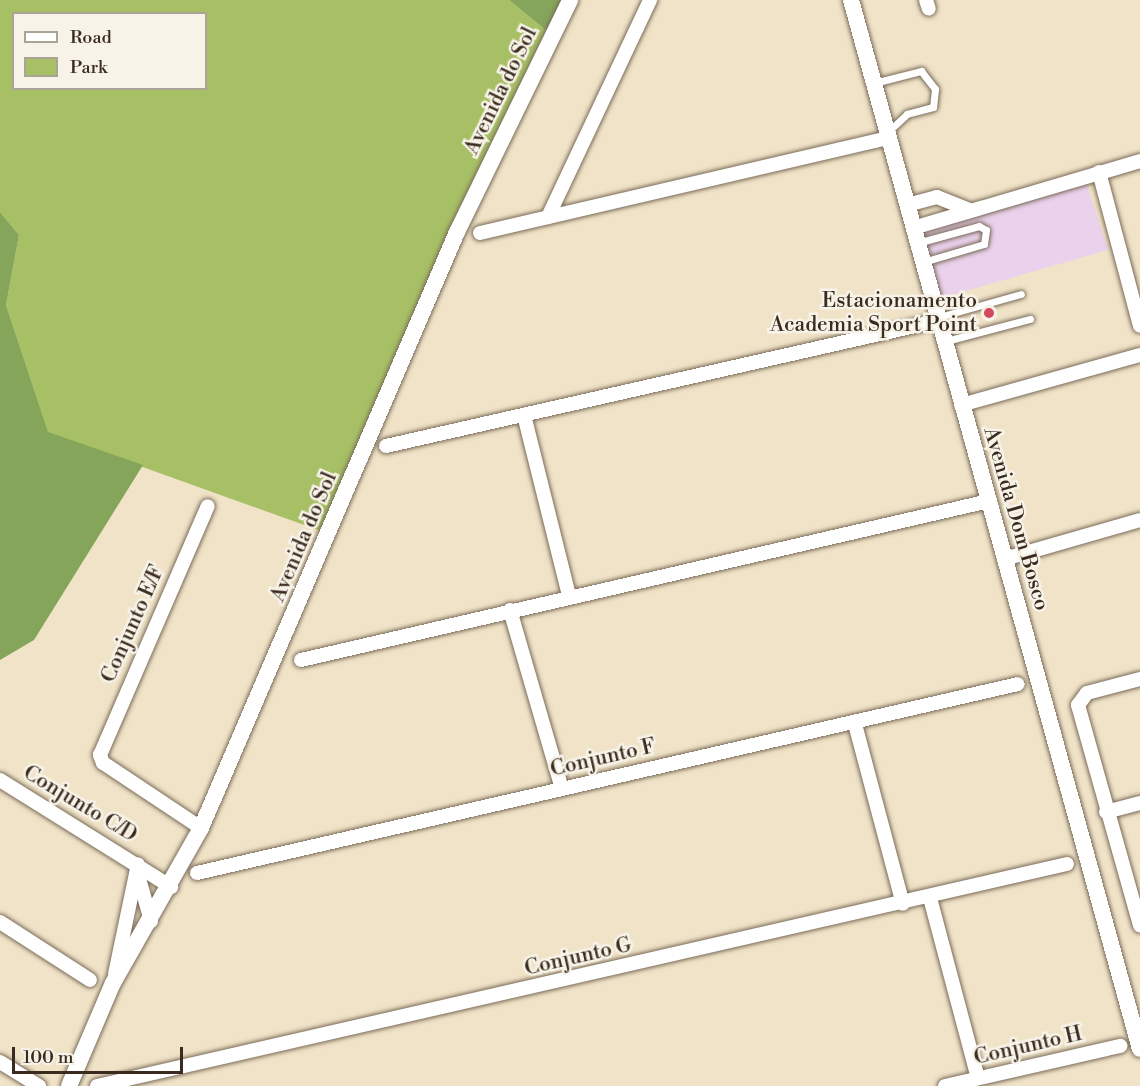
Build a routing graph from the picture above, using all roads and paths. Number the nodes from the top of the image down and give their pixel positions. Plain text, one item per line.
1 (570, 0) edge
2 (650, 0) edge
3 (851, 0) edge
4 (874, 83) junction
5 (888, 135) junction
6 (1140, 161) edge
7 (1099, 172) junction
8 (907, 205) junction
9 (970, 210) junction
10 (548, 217) junction
11 (480, 233) dead end
12 (915, 236) junction
13 (922, 262) junction
14 (1021, 294) dead end
15 (1030, 319) dead end
16 (930, 321) junction
17 (1140, 326) edge
18 (944, 342) junction
19 (1140, 355) edge
20 (961, 405) junction
21 (524, 415) junction
22 (386, 446) dead end
23 (989, 501) junction
24 (208, 506) dead end
25 (1140, 520) edge
26 (1004, 559) junction
27 (569, 596) junction
28 (510, 610) junction
29 (301, 660) dead end
30 (1140, 679) edge
31 (1018, 684) dead end
32 (855, 724) junction
33 (0, 780) edge
34 (562, 789) junction
35 (1140, 803) edge
36 (1106, 812) junction
37 (201, 828) junction
38 (1067, 864) dead end
39 (138, 869) junction
40 (197, 873) dead end
41 (171, 887) junction
42 (930, 898) junction
43 (903, 904) junction
44 (128, 916) junction
45 (0, 922) edge
46 (1140, 925) edge
47 (148, 926) junction
48 (90, 980) dead end
49 (113, 983) junction
50 (1120, 1046) dead end
51 (1140, 1049) edge
52 (0, 1062) edge
53 (978, 1078) junction
54 (39, 1086) edge
55 (69, 1086) edge
56 (97, 1086) edge
57 (945, 1086) edge

1 - 37 street, Avenida do Sol
2 - 10 street
3 - 4 street, Avenida Dom Bosco
4 - 5 street, Avenida Dom Bosco
4 - 5 lane
5 - 8 street, Avenida Dom Bosco
5 - 10 street
6 - 7 street
7 - 9 street
7 - 17 street
8 - 9 street
8 - 12 street, Avenida Dom Bosco
9 - 12 street
10 - 11 street
12 - 13 street, Avenida Dom Bosco
12 - 13 lane
13 - 16 street, Avenida Dom Bosco
14 - 16 lane
15 - 18 lane
16 - 18 street, Avenida Dom Bosco
16 - 21 street
18 - 20 street, Avenida Dom Bosco
19 - 20 street
20 - 23 street, Avenida Dom Bosco
21 - 22 street
21 - 27 street
23 - 26 street, Avenida Dom Bosco
23 - 27 street
24 - 37 street, Conjunto E/F
25 - 26 street
26 - 51 street, Avenida Dom Bosco
27 - 28 street
28 - 29 street
28 - 34 street
30 - 36 street
31 - 32 street, Conjunto F
32 - 34 street, Conjunto F
32 - 43 street
33 - 39 street, Conjunto C/D
34 - 40 street, Conjunto F
35 - 36 street
36 - 46 street
37 - 41 street, Avenida do Sol
38 - 42 street, Conjunto G
39 - 41 street, Conjunto C/D
39 - 44 street
39 - 47 street
41 - 47 street, Avenida do Sol
42 - 43 street, Conjunto G
42 - 53 street
43 - 56 street, Conjunto G
44 - 47 street
44 - 49 street
45 - 48 street
47 - 49 street, Avenida do Sol
49 - 55 street, Avenida do Sol
50 - 53 street, Conjunto H
52 - 54 street
53 - 57 street, Conjunto H

